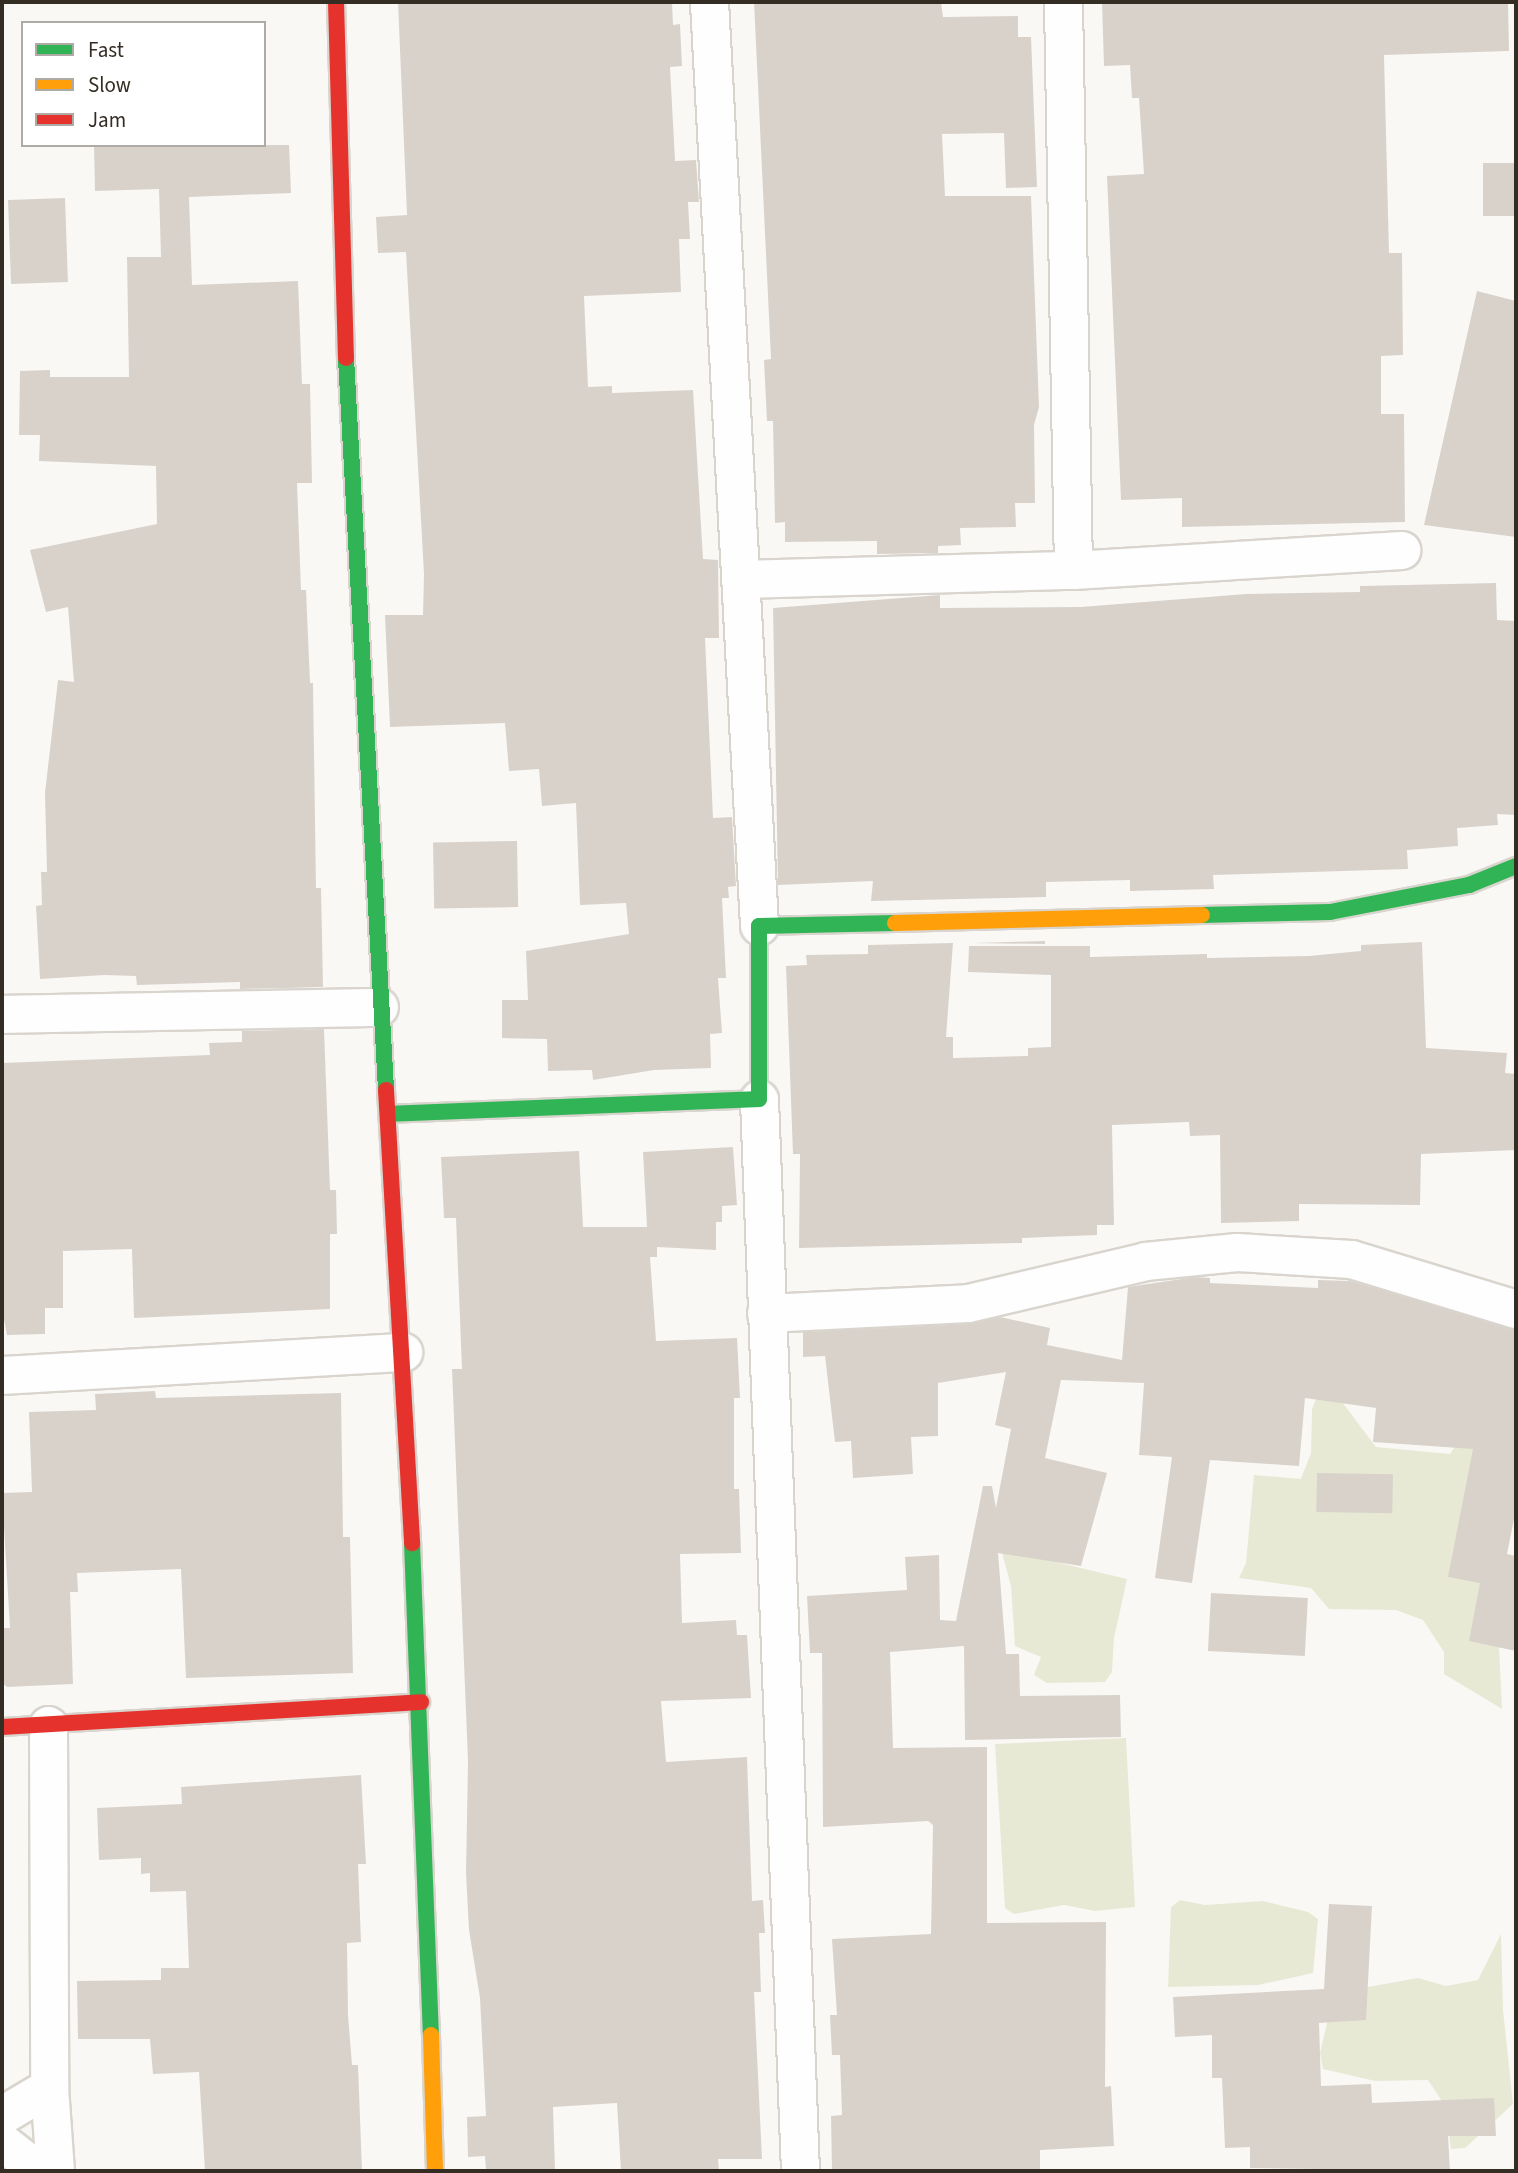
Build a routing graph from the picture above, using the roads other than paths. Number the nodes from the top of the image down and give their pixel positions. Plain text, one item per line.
1 (336, 2) edge
2 (709, 2) edge
3 (1063, 2) edge
4 (1401, 550) dead end
5 (1073, 570) junction
6 (741, 579) junction
7 (1516, 866) edge
8 (759, 926) junction
9 (379, 1007) junction
10 (2, 1014) edge
11 (759, 1098) junction
12 (388, 1114) junction
13 (1516, 1309) edge
14 (766, 1313) junction
15 (403, 1352) junction
16 (2, 1375) edge
17 (421, 1702) junction
18 (48, 1725) junction
19 (2, 1727) edge
20 (49, 2087) junction
21 (2, 2115) edge
22 (2, 2142) edge
23 (39, 2171) edge
24 (55, 2171) edge
25 (435, 2171) edge
26 (800, 2171) edge

1 - 9 street
2 - 6 street
3 - 5 street
4 - 5 street
5 - 6 street
6 - 8 street
7 - 8 street
8 - 11 street
9 - 10 street
9 - 12 street
11 - 12 street
11 - 14 street
12 - 15 street
13 - 14 street
14 - 26 street
15 - 16 street
15 - 17 street
17 - 18 street
17 - 25 street
18 - 19 street
18 - 20 street
20 - 21 street
20 - 24 street
22 - 23 street

